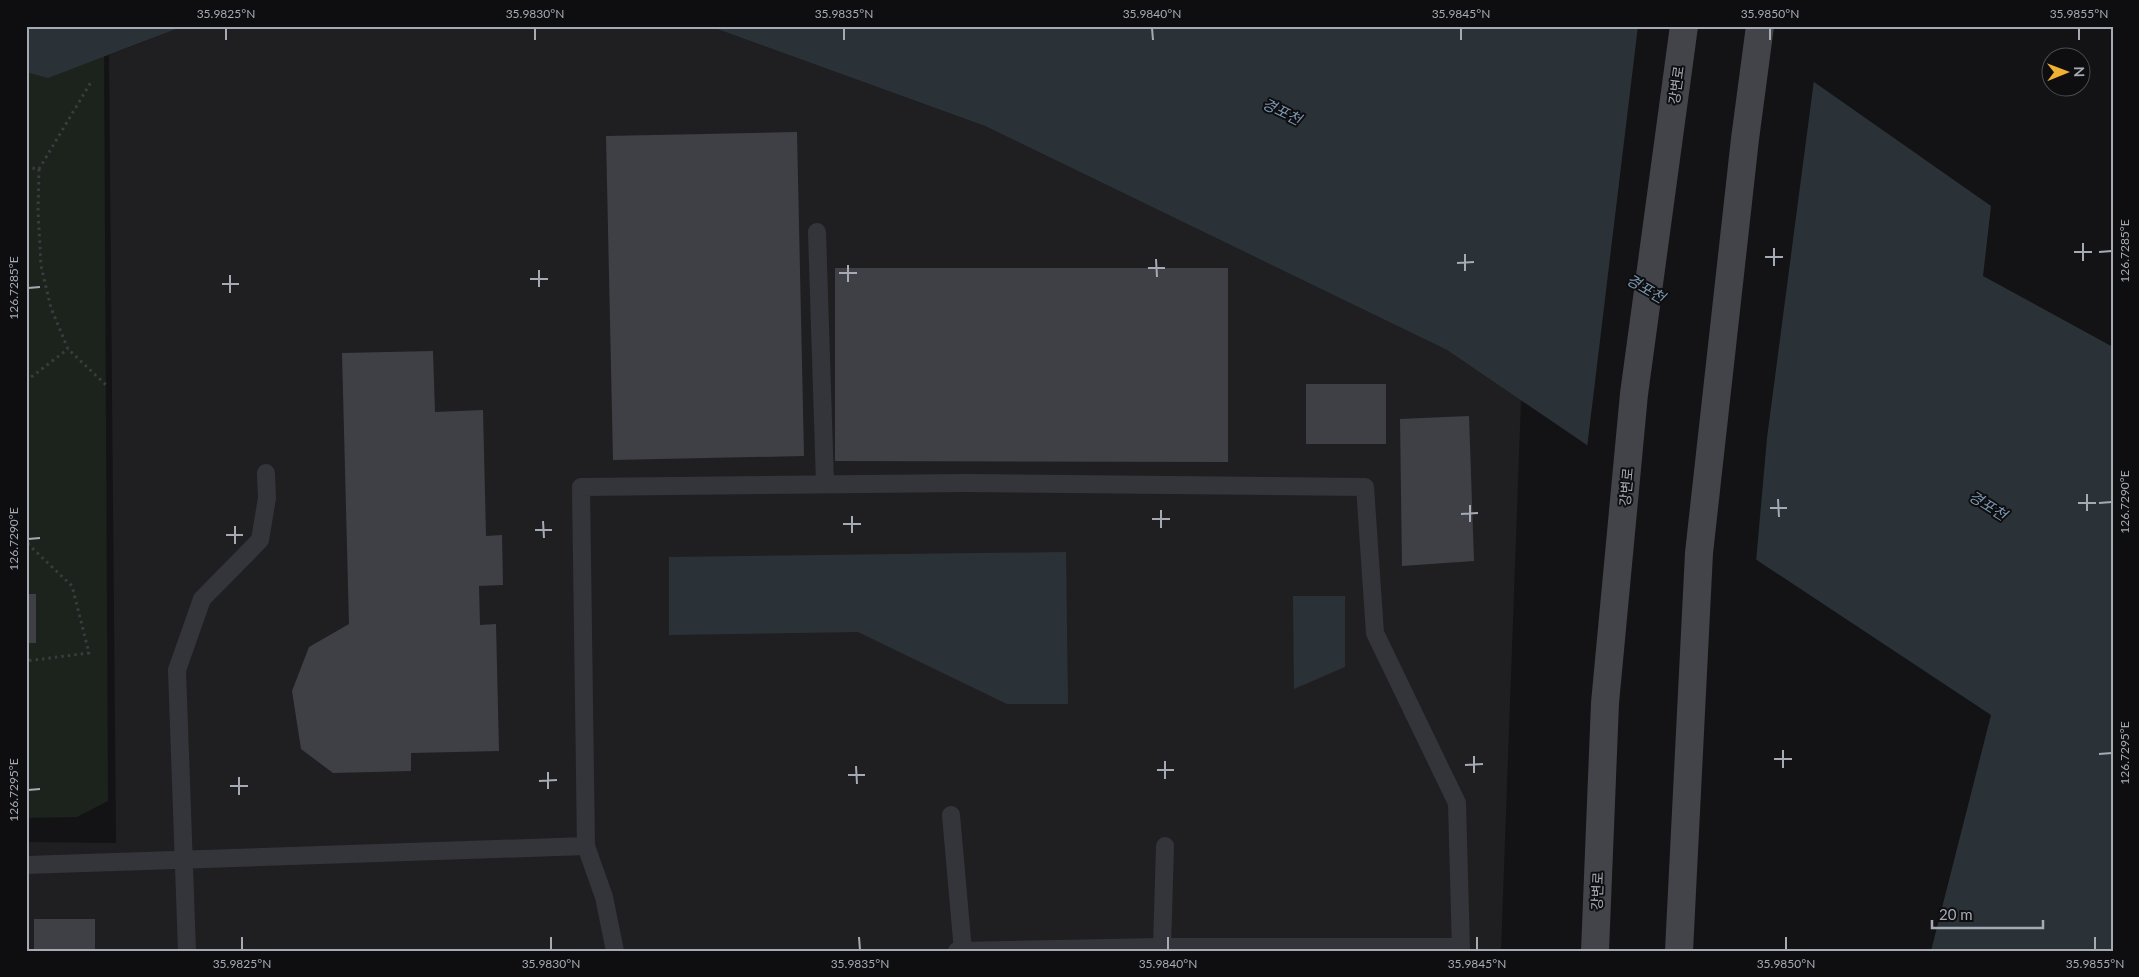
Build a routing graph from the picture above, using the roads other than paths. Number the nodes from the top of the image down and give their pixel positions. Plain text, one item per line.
1 (1684, 26) edge
2 (1760, 26) edge
3 (817, 232) dead end
4 (266, 473) dead end
5 (825, 483) junction
6 (950, 815) dead end
7 (586, 846) junction
8 (1165, 846) dead end
9 (185, 859) junction
10 (26, 865) edge
11 (1162, 947) junction
12 (1461, 949) edge
13 (187, 951) edge
14 (615, 951) edge
15 (957, 951) edge
16 (963, 951) edge
17 (1594, 951) edge
18 (1680, 951) edge

1 - 17 street, 강변로
2 - 18 street
3 - 5 lane
4 - 9 lane
5 - 7 lane
5 - 12 lane
6 - 16 lane
7 - 9 lane
7 - 14 lane
8 - 11 lane
9 - 10 lane
9 - 13 lane
11 - 12 lane
11 - 16 lane
15 - 16 lane

